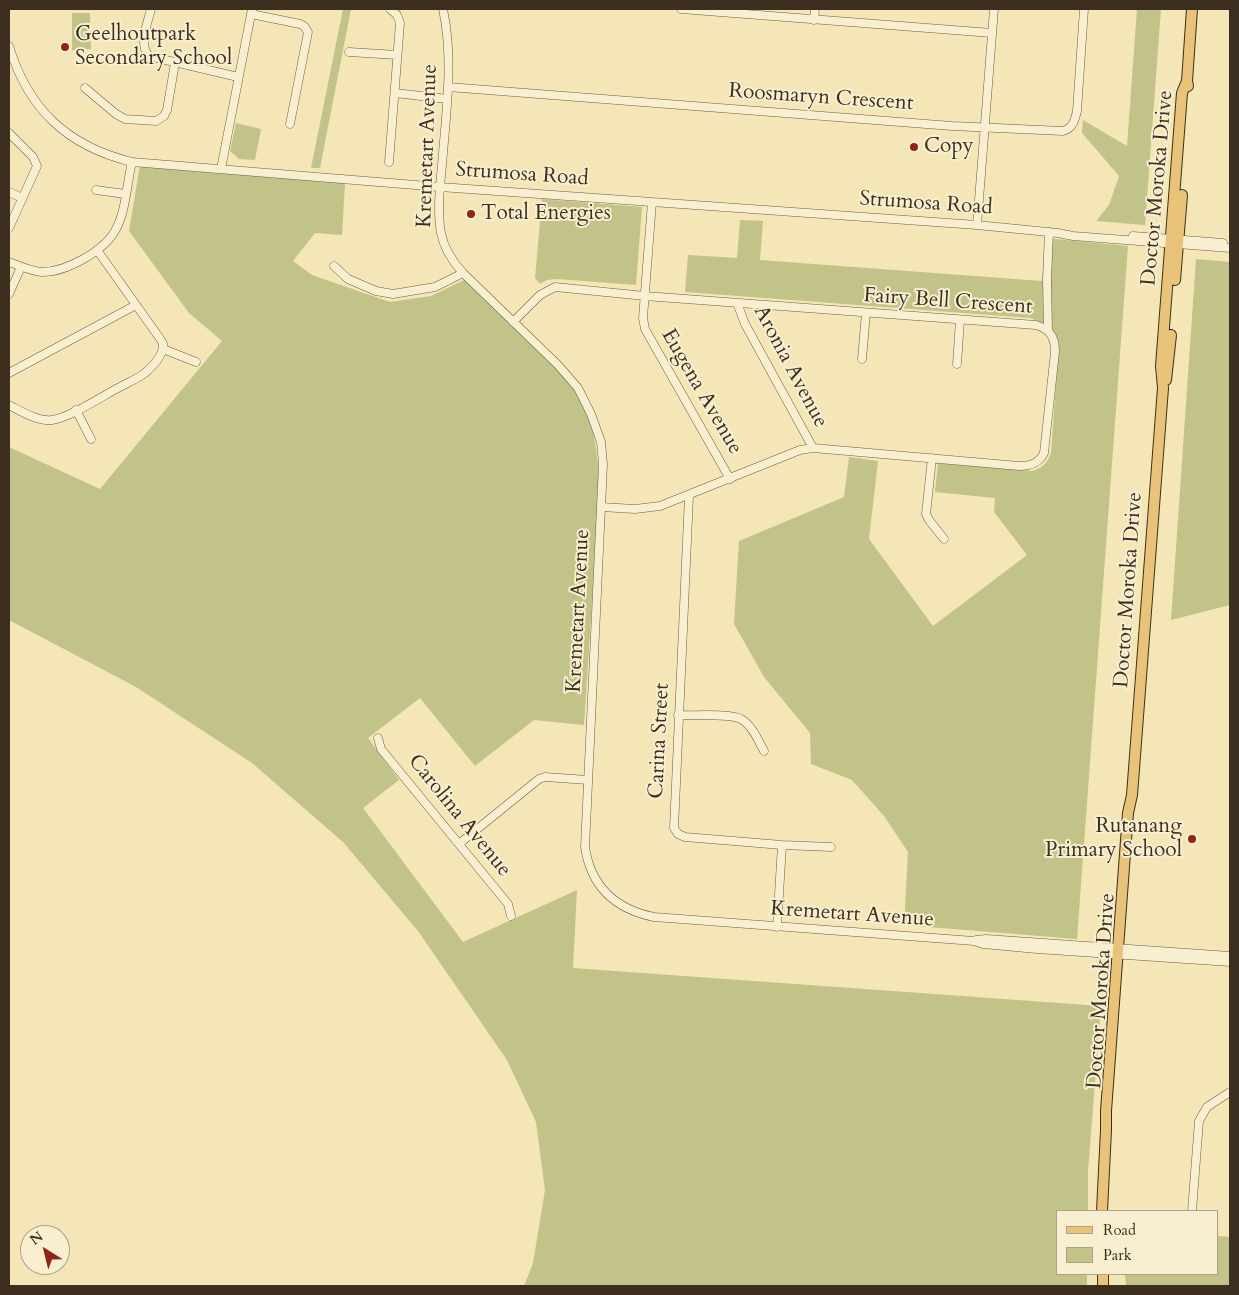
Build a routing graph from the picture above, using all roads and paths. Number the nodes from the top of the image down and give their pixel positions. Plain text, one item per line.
1 (151, 9) edge
2 (390, 9) edge
3 (443, 9) edge
4 (681, 9) edge
5 (686, 9) edge
6 (815, 9) edge
7 (994, 9) edge
8 (1084, 9) edge
9 (1192, 9) edge
10 (252, 12) edge
11 (814, 20) junction
12 (992, 33) junction
13 (9, 46) edge
14 (349, 52) dead end
15 (397, 55) junction
16 (175, 63) junction
17 (238, 78) junction
18 (448, 87) junction
19 (85, 88) dead end
20 (395, 93) junction
21 (447, 99) junction
22 (290, 124) dead end
23 (985, 127) junction
24 (9, 133) edge
25 (132, 162) junction
26 (389, 162) dead end
27 (221, 169) junction
28 (440, 187) junction
29 (96, 190) dead end
30 (9, 192) edge
31 (125, 194) junction
32 (22, 198) junction
33 (652, 202) junction
34 (977, 225) junction
35 (9, 228) edge
36 (1049, 232) junction
37 (1175, 242) junction
38 (1230, 243) edge
39 (1230, 248) edge
40 (97, 250) junction
41 (9, 262) edge
42 (334, 266) dead end
43 (21, 268) junction
44 (462, 273) junction
45 (9, 294) edge
46 (645, 296) junction
47 (737, 303) junction
48 (136, 305) junction
49 (866, 313) junction
50 (960, 320) junction
51 (513, 322) junction
52 (1048, 330) junction
53 (164, 349) junction
54 (862, 359) dead end
55 (196, 362) dead end
56 (957, 364) dead end
57 (9, 373) edge
58 (9, 405) edge
59 (76, 410) junction
60 (91, 439) dead end
61 (813, 448) junction
62 (932, 458) junction
63 (730, 479) junction
64 (689, 496) junction
65 (601, 507) junction
66 (944, 539) dead end
67 (678, 715) junction
68 (378, 738) dead end
69 (764, 751) dead end
70 (588, 780) junction
71 (460, 844) junction
72 (782, 845) junction
73 (831, 847) dead end
74 (511, 916) dead end
75 (777, 927) junction
76 (1121, 951) junction
77 (1230, 956) edge
78 (1230, 962) edge
79 (1230, 1092) edge
80 (1102, 1210) edge
81 (1192, 1210) edge

1 - 16 street
2 - 15 street
3 - 18 street, Kremetart Avenue
4 - 5 street
5 - 11 street
6 - 11 street
7 - 12 street
8 - 23 street, Roosmaryn Crescent
9 - 37 main road, Doctor Moroka Drive
10 - 17 street
10 - 22 street
11 - 12 street
12 - 23 street
13 - 25 street, Strumosa Road
14 - 15 street
15 - 20 street
16 - 17 street
16 - 19 street
17 - 27 street
18 - 21 street, Kremetart Avenue
18 - 23 street, Roosmaryn Crescent
20 - 21 street
20 - 26 street
21 - 28 street, Kremetart Avenue
23 - 34 street
24 - 32 street
25 - 27 street, Strumosa Road
25 - 31 street
27 - 28 street, Strumosa Road
28 - 33 street, Strumosa Road
28 - 44 street, Kremetart Avenue
29 - 31 street
30 - 32 street
31 - 40 street
32 - 35 street
33 - 34 street, Strumosa Road
33 - 46 street, Eugena Avenue
34 - 36 street, Strumosa Road
36 - 37 street, Strumosa Road
36 - 52 street
37 - 38 street, Strumosa Road
37 - 39 street, Strumosa Road
37 - 76 main road, Doctor Moroka Drive
40 - 43 street
40 - 48 street
41 - 43 street
42 - 44 street
43 - 45 street
44 - 51 street, Kremetart Avenue
46 - 47 street, Fairy Bell Crescent
46 - 51 street, Fairy Bell Crescent
46 - 63 street, Eugena Avenue
47 - 49 street, Fairy Bell Crescent
47 - 61 street, Aronia Avenue
48 - 53 street
48 - 57 street
49 - 50 street, Fairy Bell Crescent
49 - 54 street
50 - 52 street, Fairy Bell Crescent
50 - 56 street
51 - 65 street, Kremetart Avenue
52 - 62 street, Fairy Bell Crescent
53 - 55 street
53 - 59 street
58 - 59 street
59 - 60 street
61 - 62 street, Fairy Bell Crescent
61 - 63 street, Fairy Bell Crescent
62 - 66 street
63 - 64 street, Fairy Bell Crescent
64 - 65 street, Fairy Bell Crescent
64 - 67 street, Carina Street
65 - 70 street, Kremetart Avenue
67 - 69 street
67 - 72 street, Carina Street
68 - 71 street, Carolina Avenue
70 - 71 street
70 - 75 street, Kremetart Avenue
71 - 74 street, Carolina Avenue
72 - 73 street, Carina Street
72 - 75 street
75 - 76 street, Kremetart Avenue
76 - 77 street, Kremetart Avenue
76 - 78 street, Kremetart Avenue
76 - 80 main road, Doctor Moroka Drive
79 - 81 street

